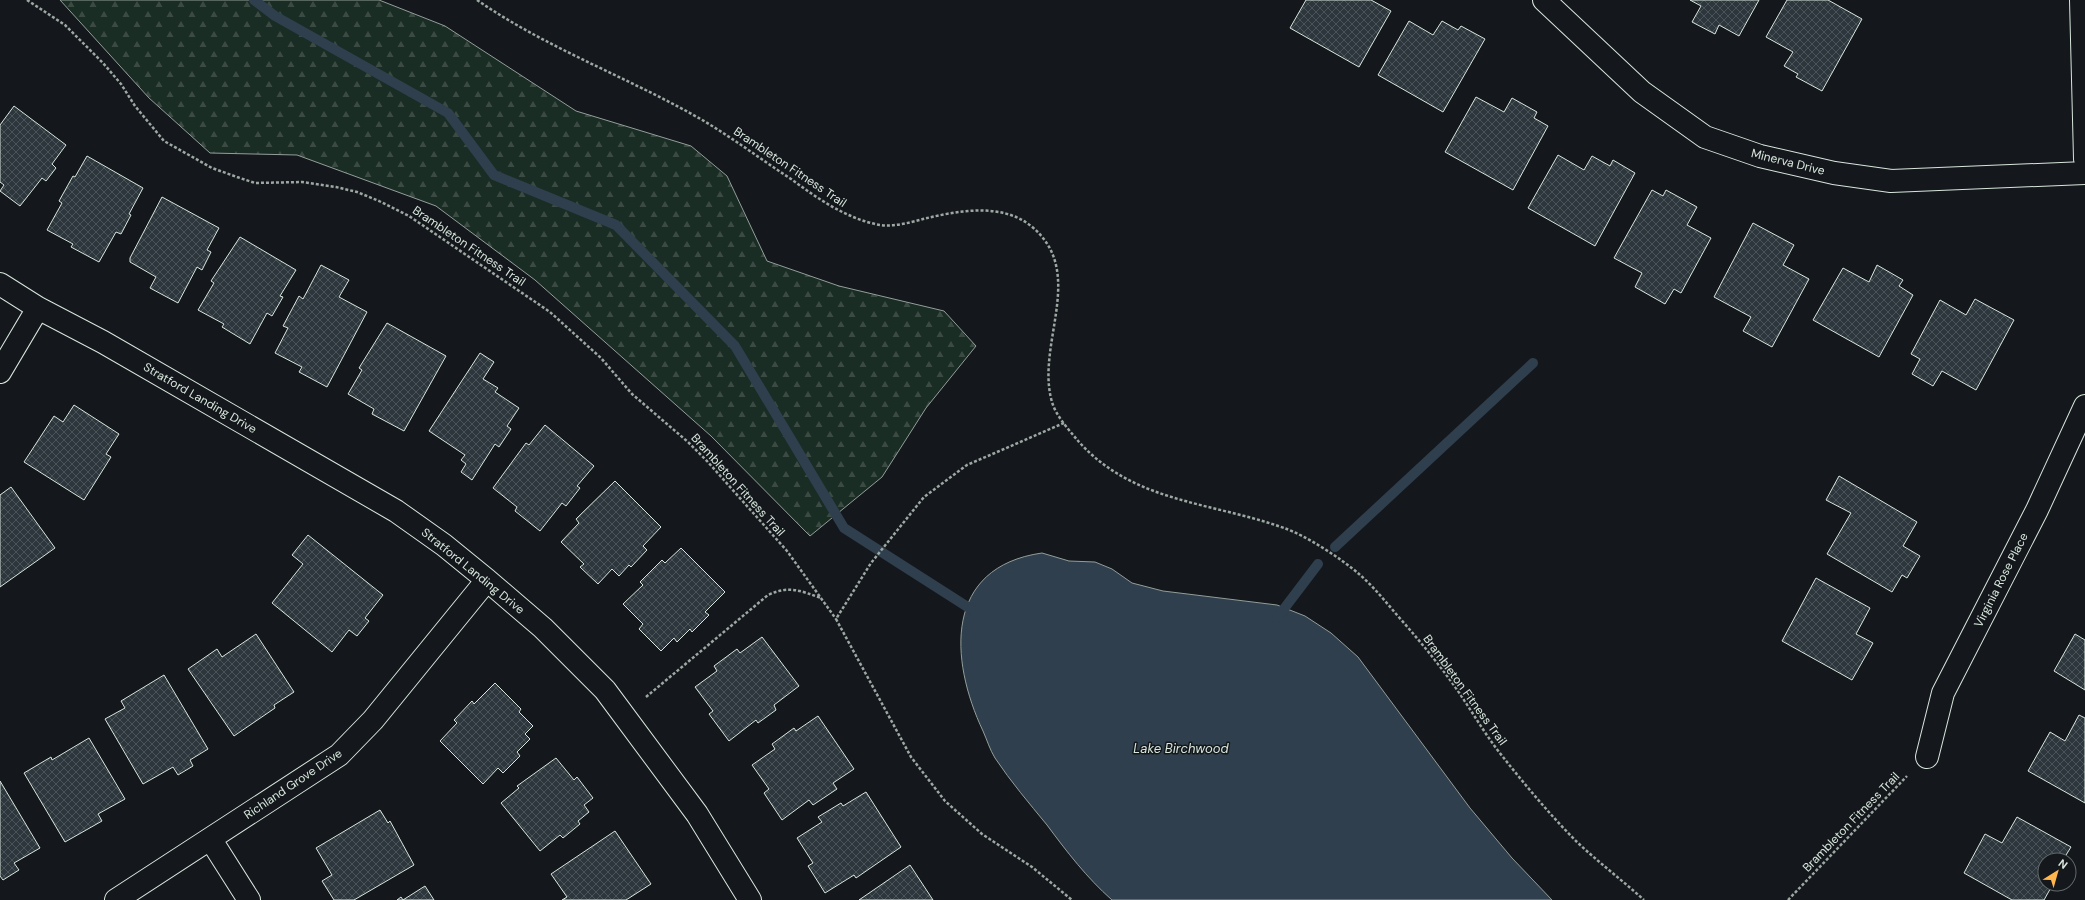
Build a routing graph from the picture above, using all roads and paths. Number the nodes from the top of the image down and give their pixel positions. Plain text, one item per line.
1 (27, 0) edge
2 (477, 0) edge
3 (1544, 0) edge
4 (2081, 0) edge
5 (2085, 159) edge
6 (2085, 173) edge
7 (0, 284) edge
8 (38, 308) junction
9 (0, 372) edge
10 (2085, 406) edge
11 (1064, 423) junction
12 (487, 580) junction
13 (822, 598) junction
14 (836, 619) junction
15 (625, 715) junction
16 (1927, 757) joint
17 (211, 840) junction
18 (116, 900) edge
19 (249, 900) edge
20 (750, 900) edge
21 (1072, 900) edge
22 (1644, 900) edge
23 (1788, 900) edge

1 - 13 path, Brambleton Fitness Trail
2 - 11 path, Brambleton Fitness Trail
3 - 6 street, Minerva Drive
4 - 5 street
7 - 8 street, Stratford Landing Drive
8 - 9 street
8 - 12 street, Stratford Landing Drive
10 - 16 street, Virginia Rose Place
11 - 14 path
11 - 22 path, Brambleton Fitness Trail
12 - 15 street, Stratford Landing Drive
12 - 17 street, Richland Grove Drive
13 - 14 path, Brambleton Fitness Trail
13 - 15 path
14 - 21 path, Brambleton Fitness Trail
15 - 20 street, Stratford Landing Drive
16 - 23 path, Brambleton Fitness Trail
17 - 18 street, Richland Grove Drive
17 - 19 street

